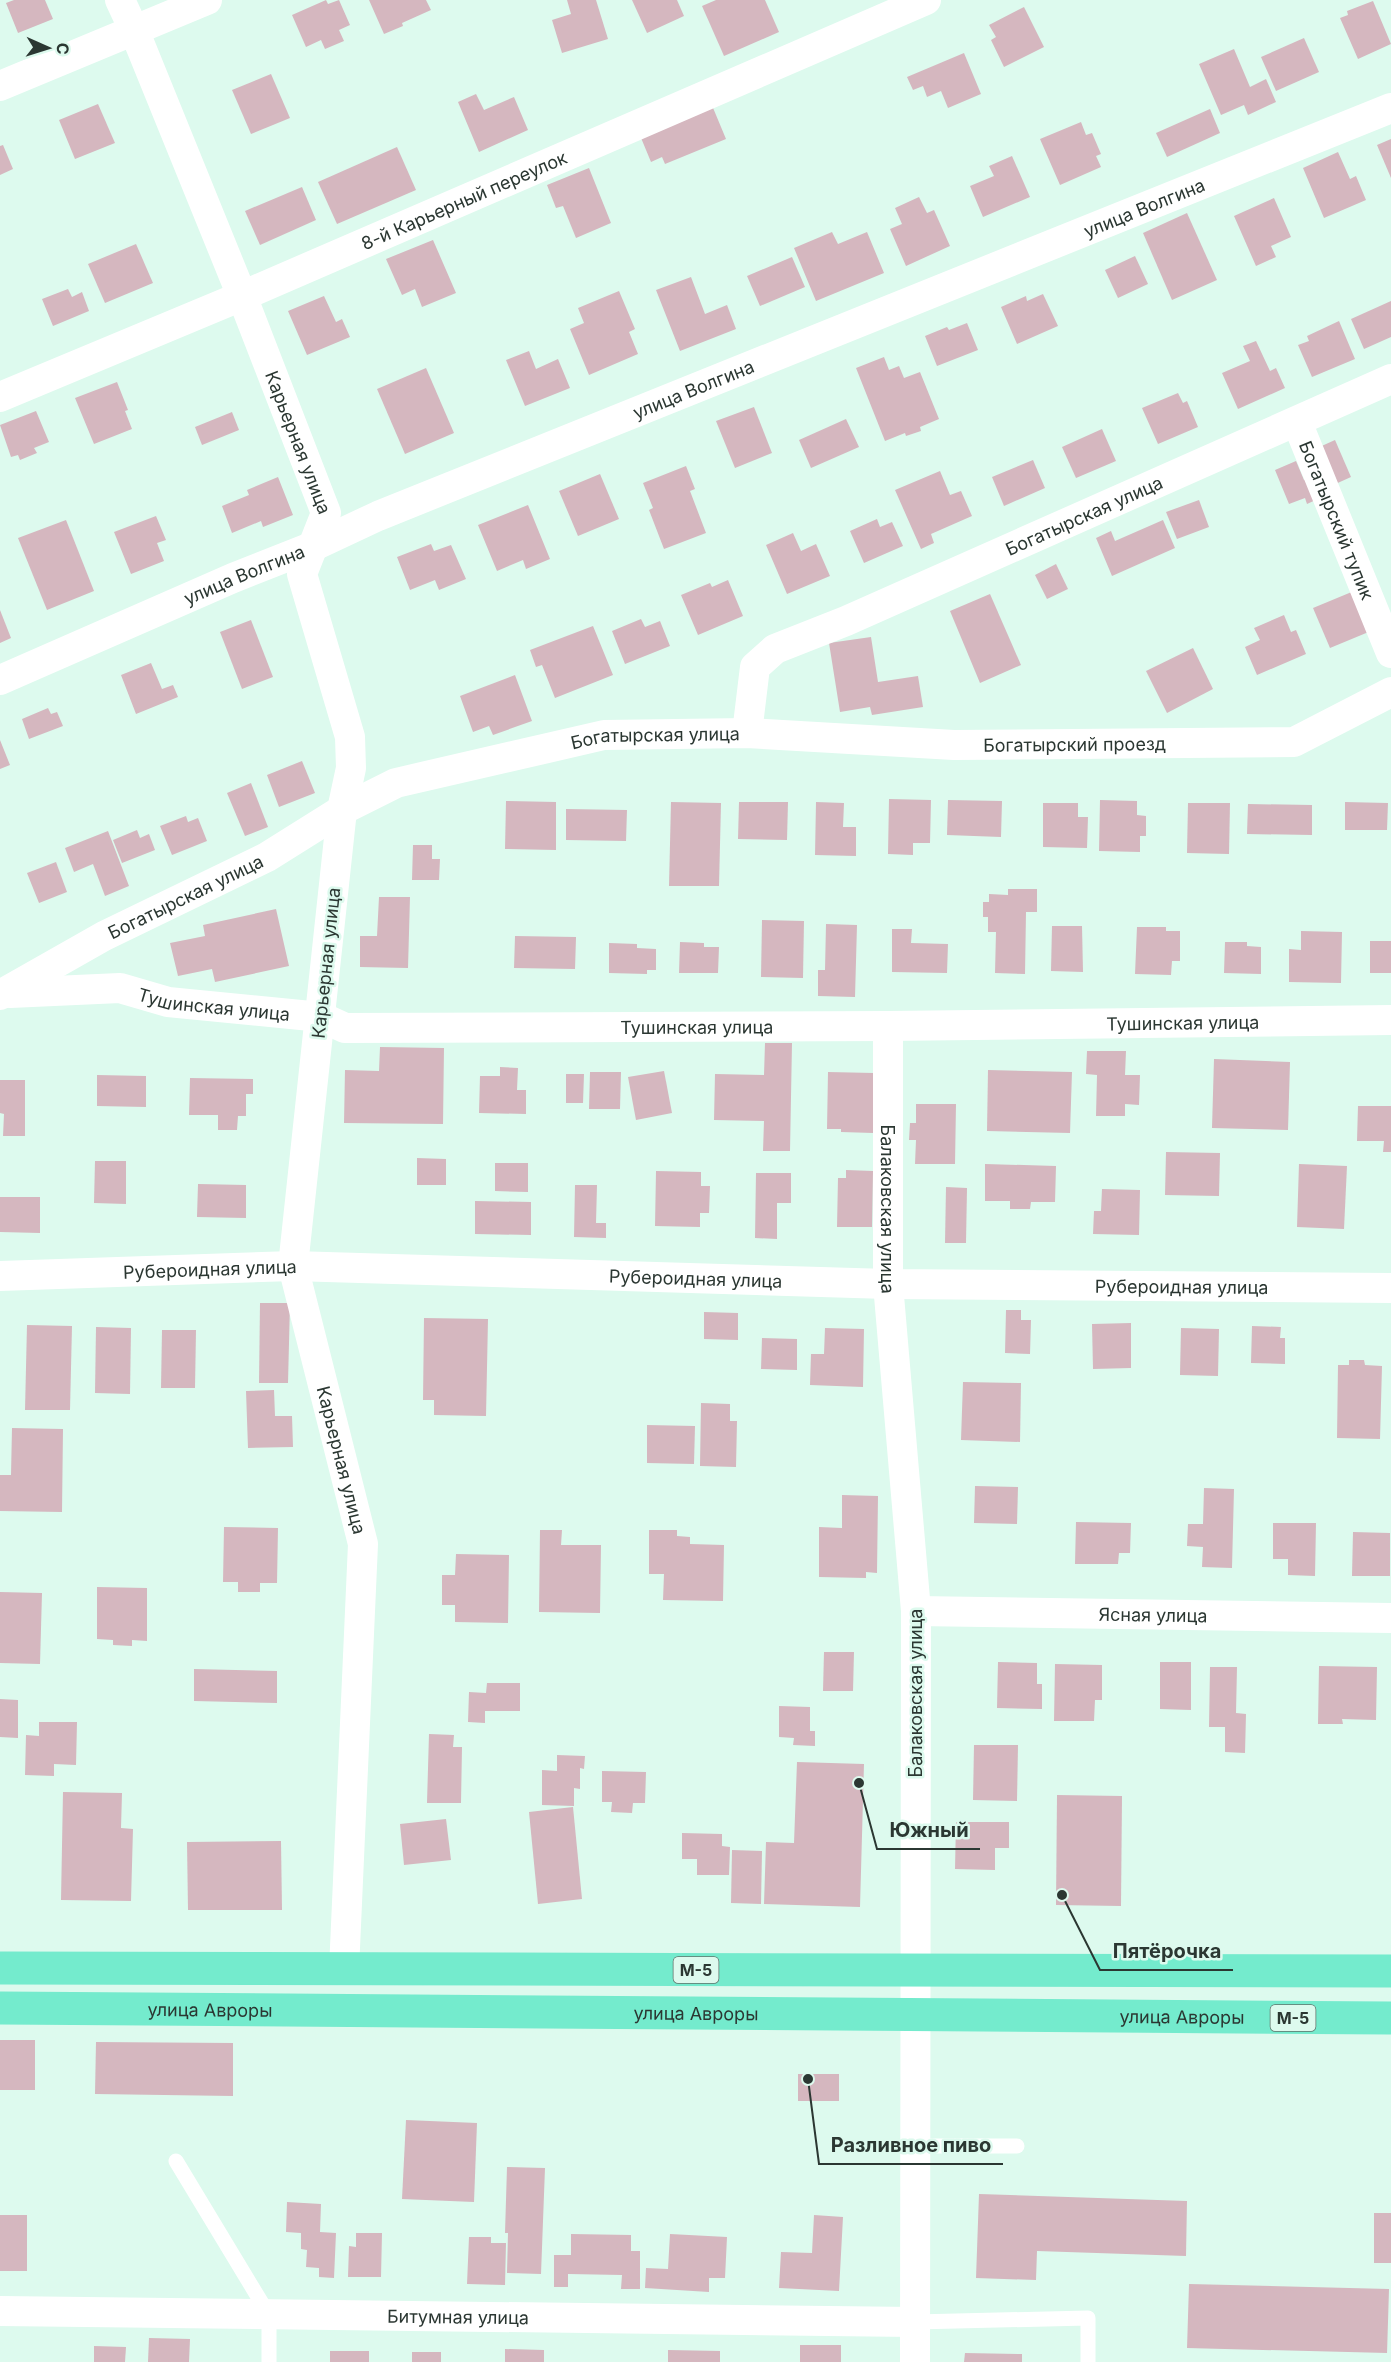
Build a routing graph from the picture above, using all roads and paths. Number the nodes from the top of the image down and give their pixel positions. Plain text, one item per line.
1 (120, 0) edge
2 (207, 0) edge
3 (926, 0) edge
4 (134, 30) junction
5 (0, 86) edge
6 (1391, 108) edge
7 (242, 296) junction
8 (1391, 379) edge
9 (0, 397) edge
10 (1297, 422) junction
11 (314, 546) junction
12 (1391, 653) edge
13 (0, 680) edge
14 (1391, 692) edge
15 (747, 733) junction
16 (342, 810) junction
17 (3, 994) edge
18 (321, 1017) junction
19 (1391, 1020) edge
20 (888, 1026) junction
21 (293, 1266) junction
22 (0, 1276) edge
23 (888, 1284) junction
24 (1391, 1288) edge
25 (916, 1611) junction
26 (1391, 1618) edge
27 (0, 1968) edge
28 (916, 1969) junction
29 (344, 1970) junction
30 (1391, 1971) edge
31 (0, 2008) edge
32 (916, 2015) junction
33 (1391, 2019) edge
34 (916, 2146) junction
35 (1017, 2146) dead end
36 (176, 2161) dead end
37 (0, 2312) edge
38 (269, 2315) junction
39 (915, 2322) junction
40 (269, 2362) edge
41 (915, 2362) edge
42 (1088, 2362) edge

1 - 4 street, Карьерная улица
2 - 4 street
3 - 7 street, 8-й Карьерный переулок
4 - 5 street
4 - 7 street, Карьерная улица
6 - 11 street, улица Волгина
7 - 9 street, 8-й Карьерный переулок
7 - 11 street, Карьерная улица
8 - 10 street, Богатырская улица
10 - 12 street, Богатырский тупик
10 - 15 street, Богатырская улица
11 - 13 street, улица Волгина
11 - 16 street, Карьерная улица
14 - 15 street, Богатырский проезд
15 - 16 street, Богатырская улица
16 - 17 street, Богатырская улица
16 - 18 street, Карьерная улица
17 - 18 street, Тушинская улица
18 - 20 street, Тушинская улица
18 - 21 street, Карьерная улица
19 - 20 street, Тушинская улица
20 - 23 street, Балаковская улица
21 - 22 street, Рубероидная улица
21 - 23 street, Рубероидная улица
21 - 29 street, Карьерная улица
23 - 24 street, Рубероидная улица
23 - 25 street, Балаковская улица
25 - 26 street, Ясная улица
25 - 28 street, Балаковская улица
27 - 29 main road, М-5
28 - 29 main road, М-5
28 - 30 main road, М-5
28 - 32 street, Балаковская улица
31 - 32 main road, улица Авроры / М-5
32 - 33 main road, улица Авроры / М-5
32 - 34 street, Балаковская улица
34 - 35 lane
34 - 39 street, Балаковская улица
36 - 38 lane
37 - 38 street, Битумная улица
38 - 39 street, Битумная улица
38 - 40 lane
39 - 41 street, Балаковская улица
39 - 42 lane

